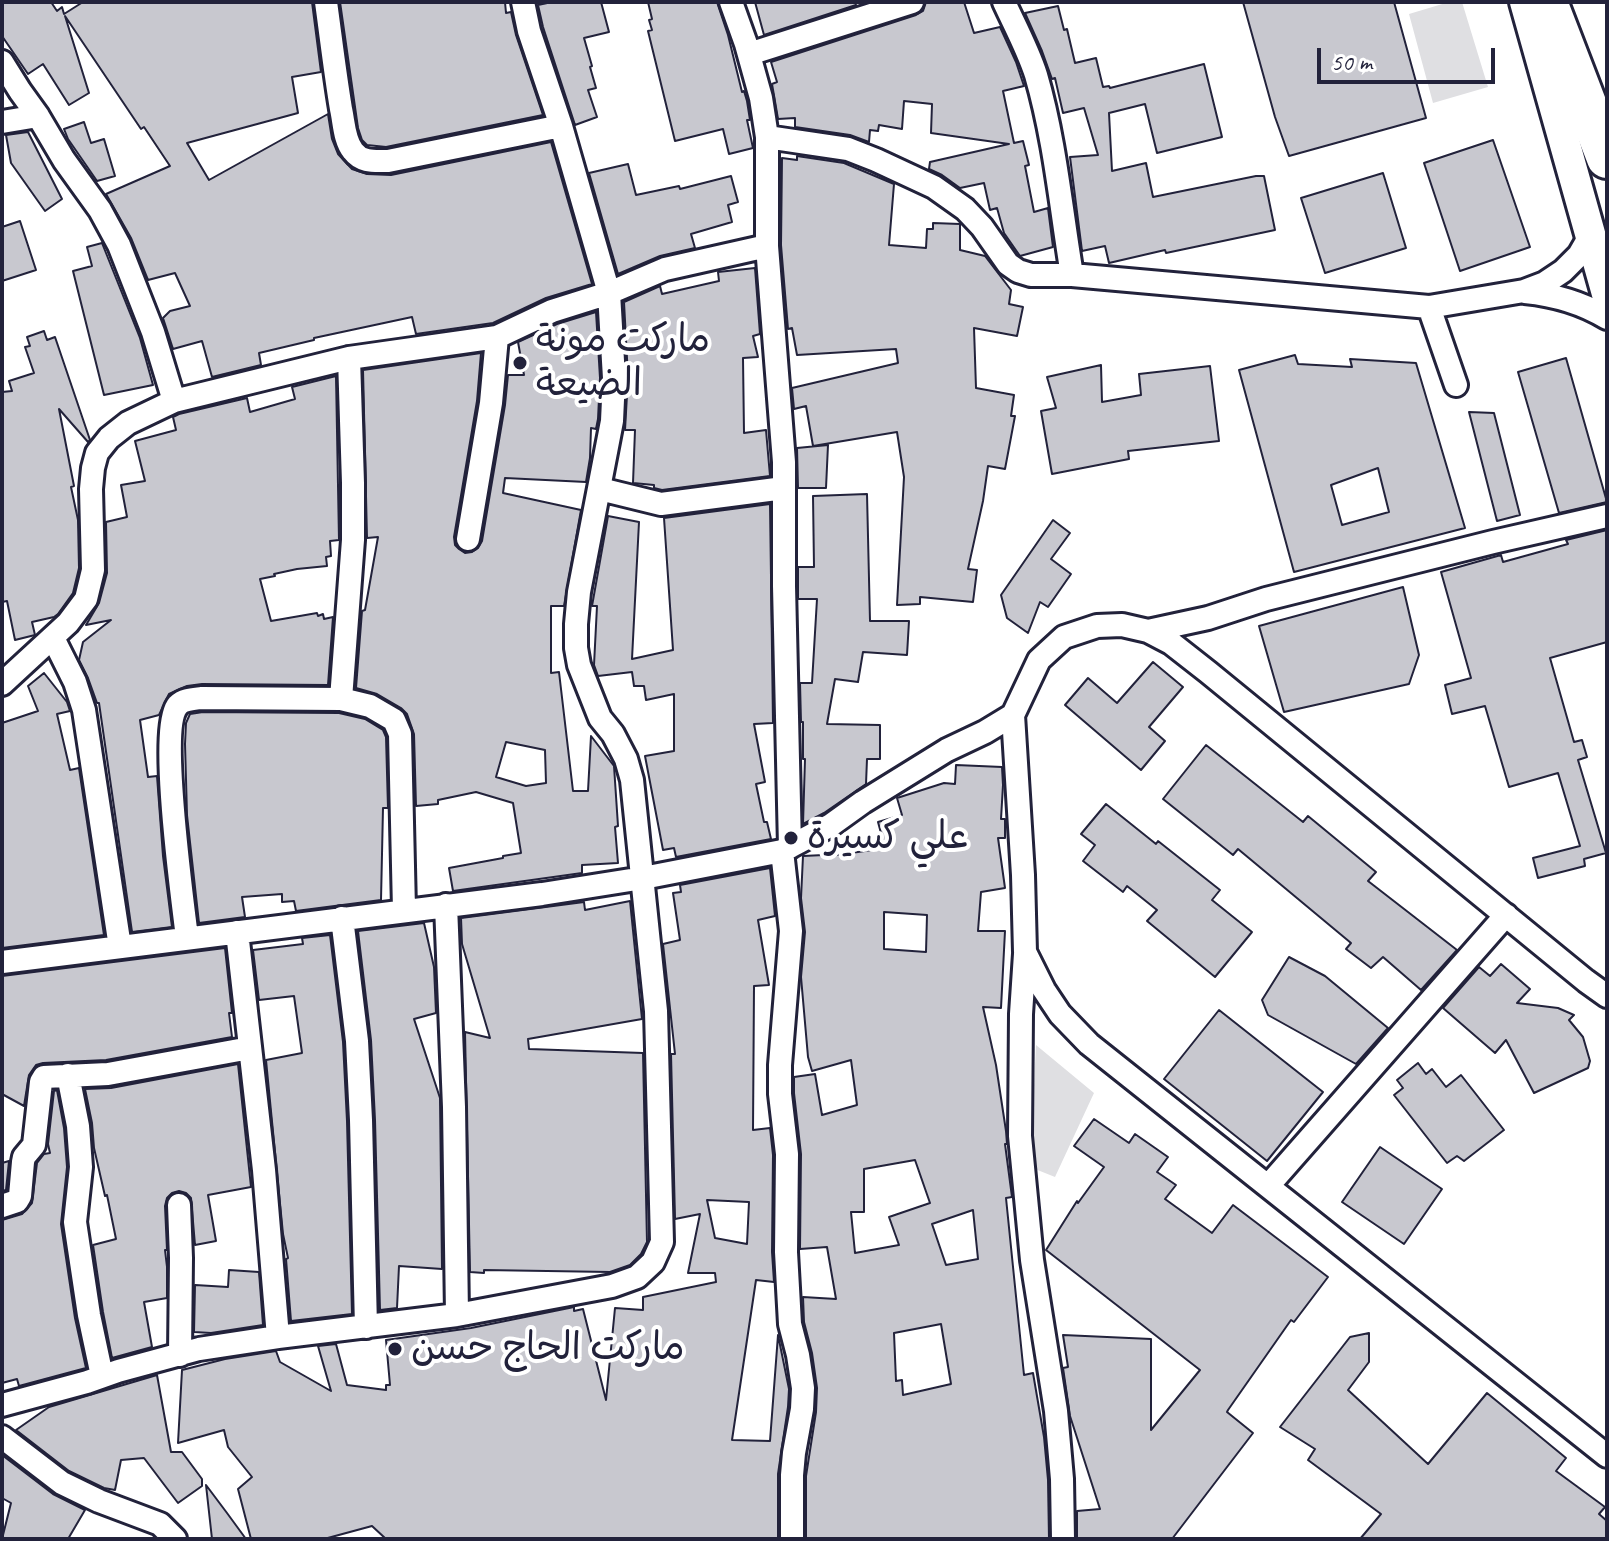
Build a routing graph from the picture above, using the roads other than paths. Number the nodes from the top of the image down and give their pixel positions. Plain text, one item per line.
1 (326, 2) edge
2 (523, 2) edge
3 (731, 2) edge
4 (912, 2) edge
5 (1004, 2) edge
6 (1525, 2) edge
7 (1547, 2) edge
8 (749, 54) junction
9 (2, 62) edge
10 (38, 116) junction
11 (2, 122) edge
12 (561, 126) junction
13 (767, 137) junction
14 (1607, 158) edge
15 (1590, 236) junction
16 (767, 246) junction
17 (1072, 275) junction
18 (1524, 291) junction
19 (609, 293) junction
20 (1607, 294) edge
21 (1429, 307) junction
22 (1607, 318) edge
23 (497, 337) junction
24 (349, 358) junction
25 (1456, 385) dead end
26 (174, 401) junction
27 (784, 488) junction
28 (600, 489) junction
29 (1607, 516) edge
30 (468, 539) dead end
31 (1148, 631) junction
32 (53, 638) junction
33 (2, 684) edge
34 (341, 699) junction
35 (1013, 715) junction
36 (786, 849) junction
37 (643, 878) junction
38 (446, 905) junction
39 (404, 910) junction
40 (1506, 915) junction
41 (342, 918) junction
42 (237, 932) junction
43 (187, 938) junction
44 (120, 947) junction
45 (1025, 952) junction
46 (2, 962) edge
47 (1607, 996) edge
48 (250, 1048) junction
49 (68, 1075) junction
50 (1268, 1186) junction
51 (179, 1205) dead end
52 (2, 1206) edge
53 (457, 1315) junction
54 (366, 1327) junction
55 (278, 1337) junction
56 (180, 1355) junction
57 (102, 1376) junction
58 (2, 1405) edge
59 (2, 1437) edge
60 (1607, 1456) edge
61 (175, 1539) edge
62 (792, 1539) edge
63 (1063, 1539) edge

1 - 12 street
2 - 12 street
3 - 8 street
4 - 8 street
5 - 17 street
6 - 15 main road
7 - 14 highway
8 - 13 street
9 - 10 street
10 - 11 street
10 - 26 street
12 - 19 street
13 - 16 street
13 - 17 street
15 - 18 street
15 - 20 main road
16 - 19 street
16 - 27 street
17 - 21 street
18 - 21 street
18 - 22 street
19 - 23 street
19 - 28 street
21 - 25 street
23 - 24 street
23 - 30 street
24 - 26 street
24 - 34 street
26 - 32 street
27 - 28 street
27 - 36 street
28 - 37 street
29 - 31 street
31 - 35 street
31 - 40 street
32 - 33 street
32 - 44 street
34 - 39 street
34 - 43 street
35 - 36 street
35 - 45 street
36 - 37 street
36 - 62 street
37 - 38 street
37 - 53 street
38 - 39 street
38 - 53 street
39 - 41 street
40 - 47 street
40 - 50 street
41 - 42 street
41 - 54 street
42 - 43 street
42 - 48 street
43 - 44 street
44 - 46 street
45 - 50 street
45 - 63 street
48 - 49 street
48 - 55 street
49 - 52 street
49 - 57 street
50 - 60 street
51 - 56 street
53 - 54 street
54 - 55 street
55 - 56 street
56 - 57 street
57 - 58 street
59 - 61 street

